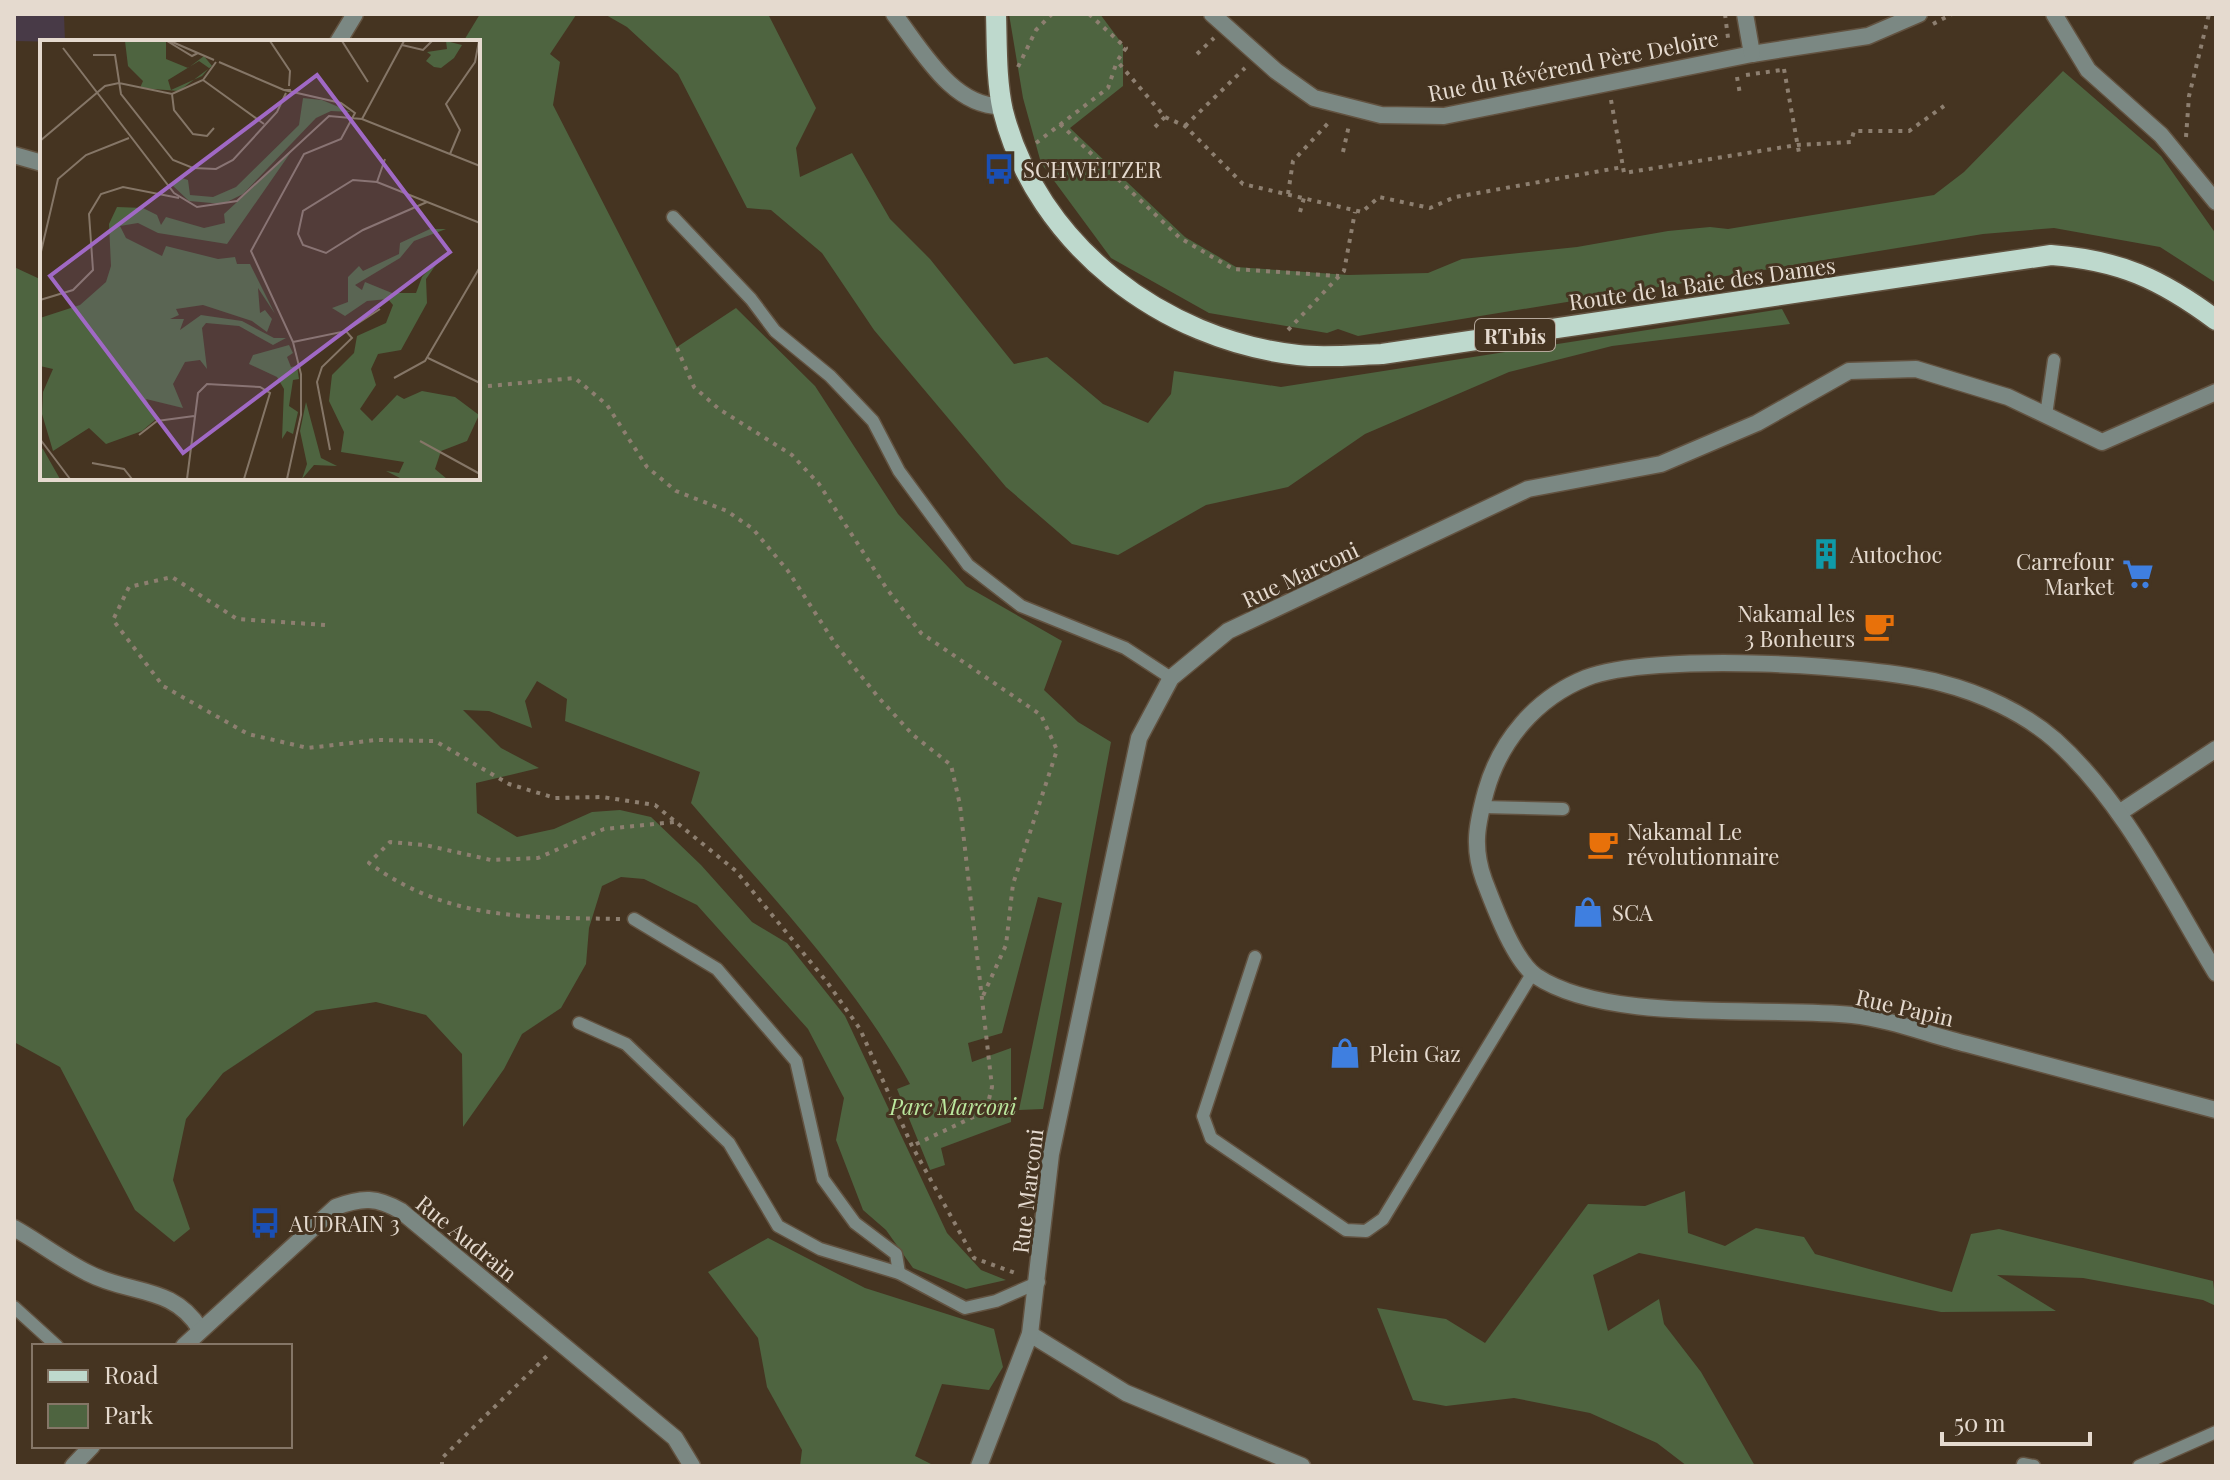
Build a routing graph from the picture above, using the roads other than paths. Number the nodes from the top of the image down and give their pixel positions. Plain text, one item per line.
1 (355, 14) edge
2 (894, 14) edge
3 (996, 14) edge
4 (1212, 14) edge
5 (1745, 14) edge
6 (1919, 14) edge
7 (2054, 14) edge
8 (339, 40) edge
9 (1752, 54) junction
10 (1002, 106) junction
11 (14, 155) edge
12 (40, 162) edge
13 (2216, 202) edge
14 (673, 217) dead end
15 (2216, 320) edge
16 (2054, 360) dead end
17 (2216, 392) edge
18 (2046, 415) junction
19 (1171, 678) junction
20 (2216, 749) edge
21 (1482, 807) junction
22 (1563, 809) dead end
23 (2119, 813) junction
24 (634, 919) road end
25 (1255, 957) dead end
26 (2216, 973) edge
27 (1532, 974) junction
28 (579, 1023) dead end
29 (2216, 1110) edge
30 (14, 1228) edge
31 (899, 1273) junction
32 (1039, 1282) junction
33 (14, 1307) edge
34 (200, 1329) junction
35 (1030, 1334) junction
36 (55, 1344) edge
37 (186, 1344) edge
38 (2216, 1432) edge
39 (90, 1448) edge
40 (73, 1466) edge
41 (692, 1466) edge
42 (979, 1466) edge
43 (1302, 1466) edge
44 (2139, 1466) edge

1 - 8 street
2 - 10 street
3 - 10 main road, Route de la Baie des Dames / RT1bis
4 - 9 street, Rue du Révérend Père Deloire
5 - 9 street
6 - 9 street, Rue du Révérend Père Deloire
7 - 13 street
10 - 15 main road, Route de la Baie des Dames / RT1bis
11 - 12 street
14 - 19 lane
16 - 18 lane
17 - 18 street, Rue Marconi
18 - 19 street, Rue Marconi
19 - 32 street, Rue Marconi
20 - 23 street
21 - 22 lane
21 - 23 street
21 - 27 street
23 - 26 street
24 - 31 lane
25 - 27 lane
27 - 29 street, Rue Papin
28 - 31 lane
30 - 34 street
31 - 32 lane
32 - 35 street, Rue Marconi
33 - 36 lane
34 - 37 street, Rue Audrain
34 - 41 street, Rue Audrain
35 - 42 street, Rue Marconi
35 - 43 street
38 - 44 lane
39 - 40 street

